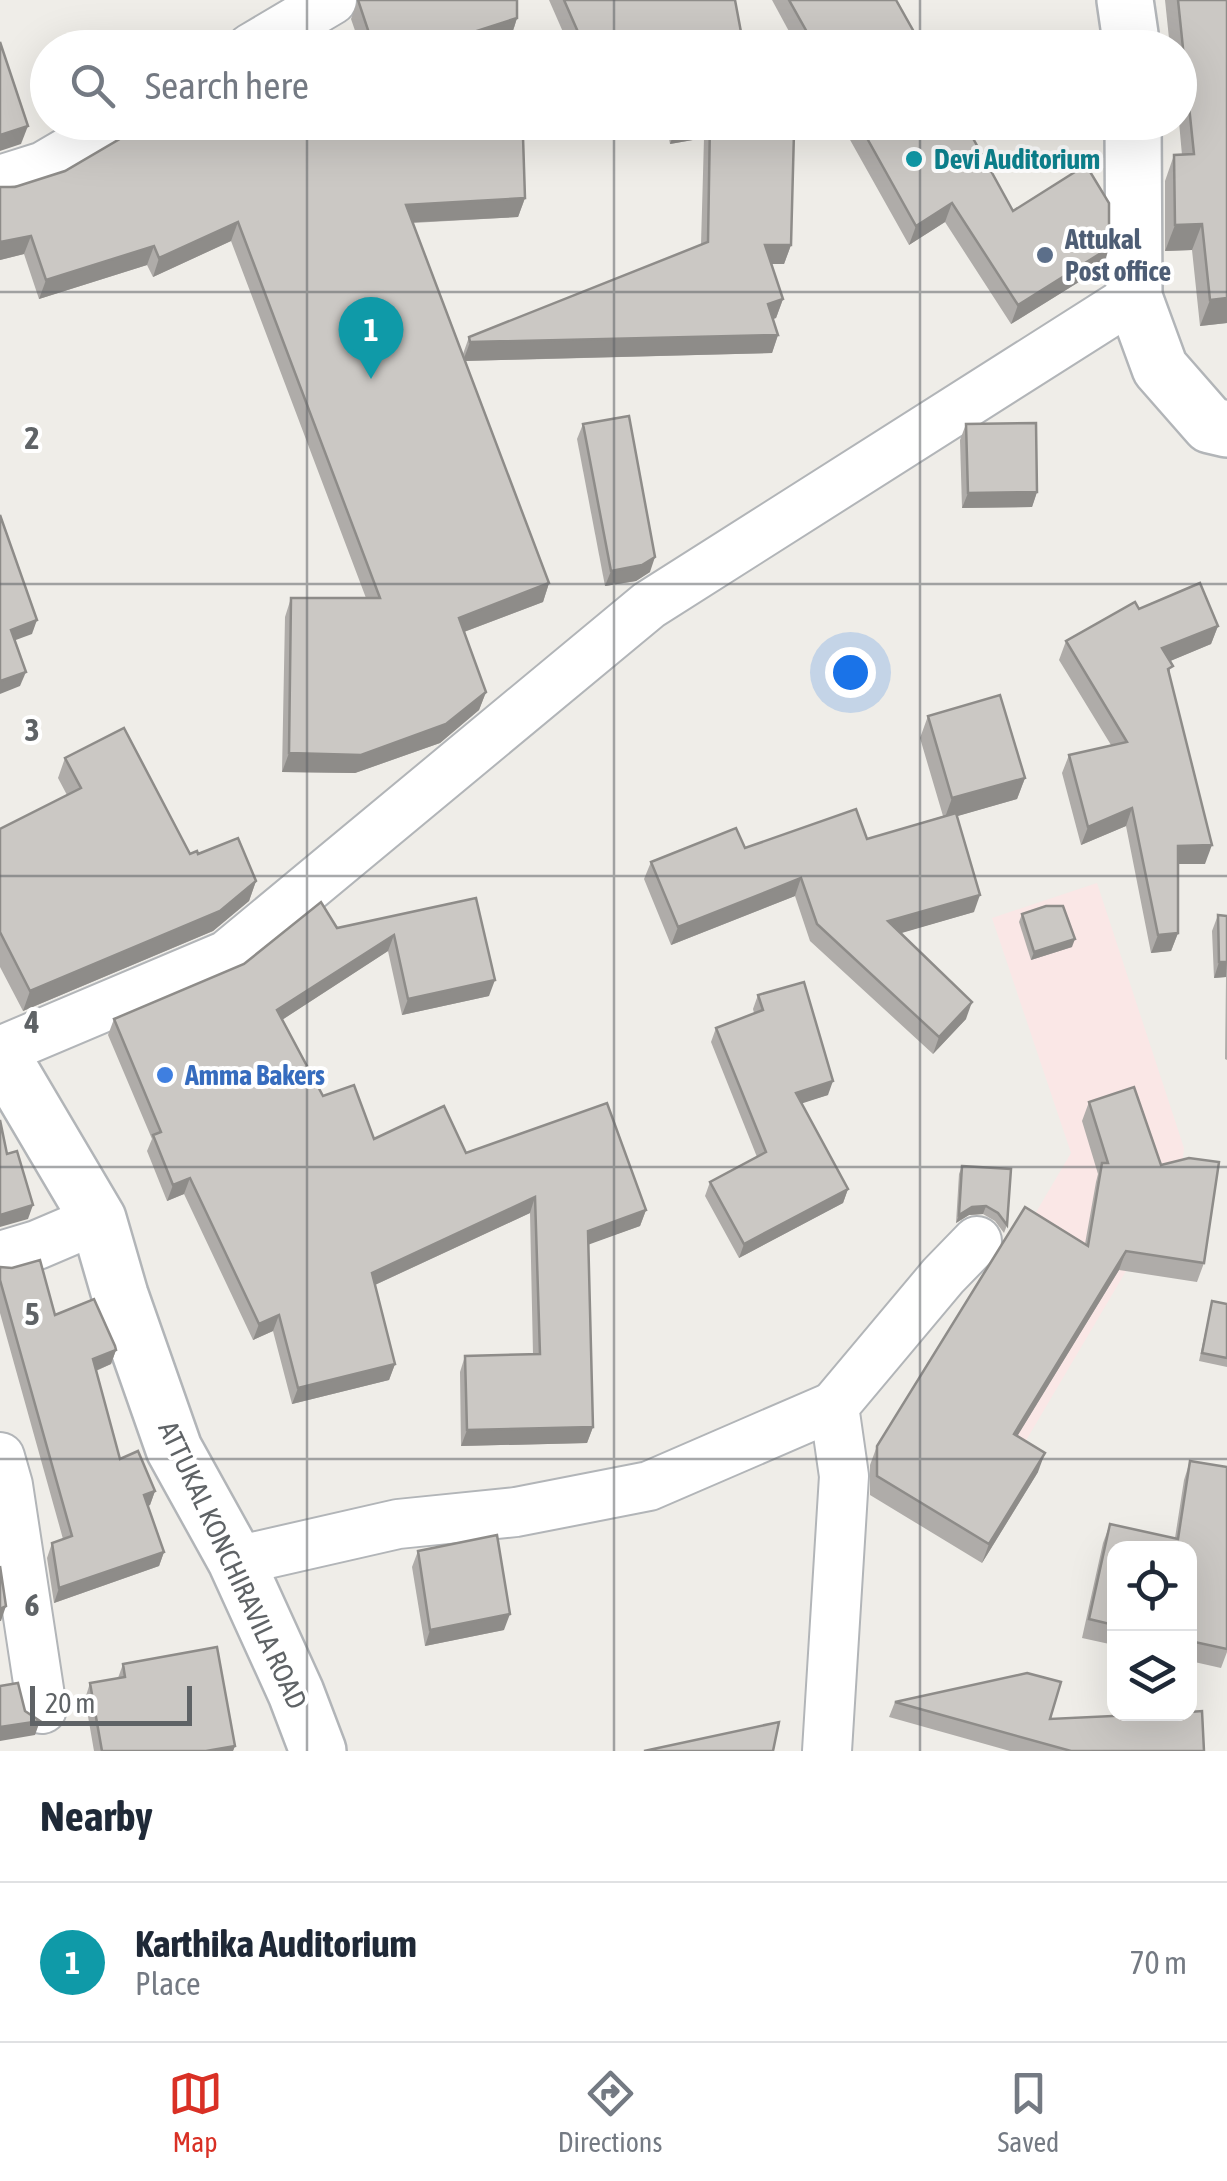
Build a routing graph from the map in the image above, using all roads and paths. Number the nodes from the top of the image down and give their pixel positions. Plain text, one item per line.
1 (332, 0) edge
2 (1125, 0) edge
3 (282, 30) edge
4 (1129, 30) edge
5 (89, 140) edge
6 (1132, 140) edge
7 (0, 180) edge
8 (1134, 298) junction
9 (1227, 429) edge
10 (0, 1052) edge
11 (98, 1219) junction
12 (977, 1240) dead end
13 (0, 1256) edge
14 (834, 1406) junction
15 (0, 1457) edge
16 (236, 1560) junction
17 (10, 1568) edge
18 (42, 1710) dead end
19 (318, 1751) edge
20 (827, 1751) edge

1 - 3 street
2 - 4 main road
5 - 7 street
6 - 8 main road
8 - 9 main road
8 - 10 street
10 - 11 main road, ATTUKAL KONCHIRAVILA ROAD
11 - 13 street
11 - 16 main road, ATTUKAL KONCHIRAVILA ROAD
12 - 14 street
14 - 16 street
14 - 20 street
15 - 17 street
16 - 19 main road, ATTUKAL KONCHIRAVILA ROAD
17 - 18 street

